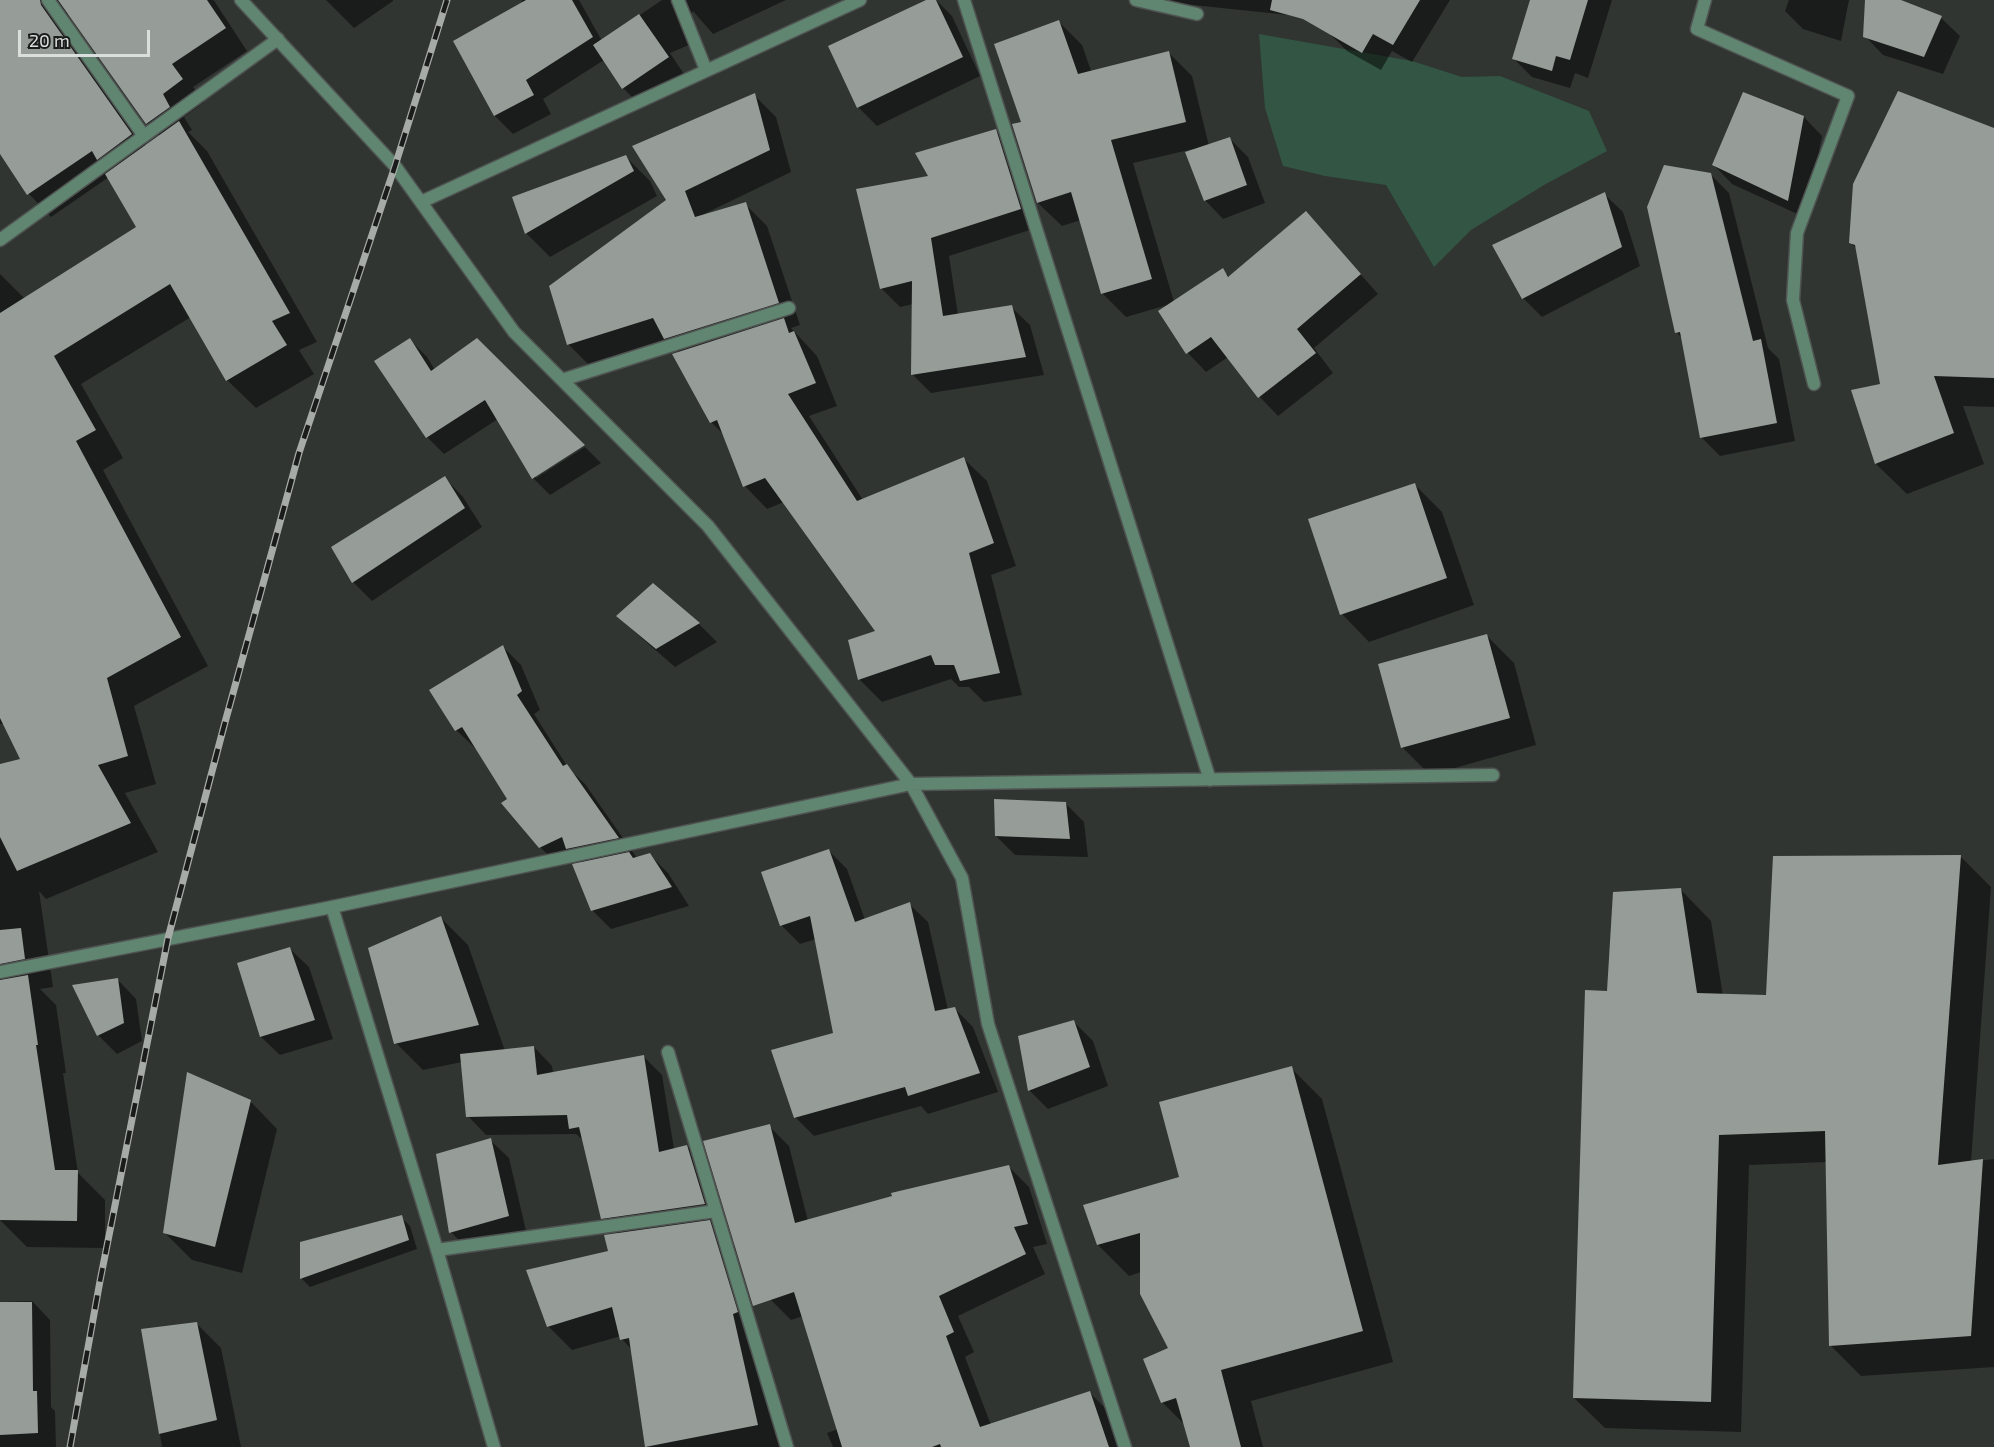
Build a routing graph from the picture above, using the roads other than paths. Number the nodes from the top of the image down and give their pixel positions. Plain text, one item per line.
1 (48, 0) edge
2 (241, 0) edge
3 (678, 0) edge
4 (860, 0) edge
5 (964, 0) edge
6 (1136, 0) edge
7 (1705, 0) edge
8 (1197, 14) dead end
9 (278, 39) junction
10 (706, 70) junction
11 (144, 136) junction
12 (421, 202) junction
13 (0, 240) edge
14 (789, 308) dead end
15 (562, 380) junction
16 (1814, 384) dead end
17 (1493, 775) dead end
18 (1210, 780) junction
19 (911, 784) junction
20 (332, 907) junction
21 (0, 972) edge
22 (668, 1052) dead end
23 (716, 1211) junction
24 (436, 1250) junction
25 (494, 1447) edge
26 (787, 1447) edge
27 (1125, 1447) edge

1 - 11 street
2 - 9 street
3 - 10 street
4 - 10 street
5 - 18 street
6 - 8 street
7 - 16 street
9 - 11 street
9 - 12 street
10 - 12 street
11 - 13 street
12 - 15 street
14 - 15 street
15 - 19 street
17 - 18 street
18 - 19 street
19 - 20 street
19 - 27 street
20 - 21 street
20 - 24 street
22 - 23 street
23 - 24 street
23 - 26 street
24 - 25 street

